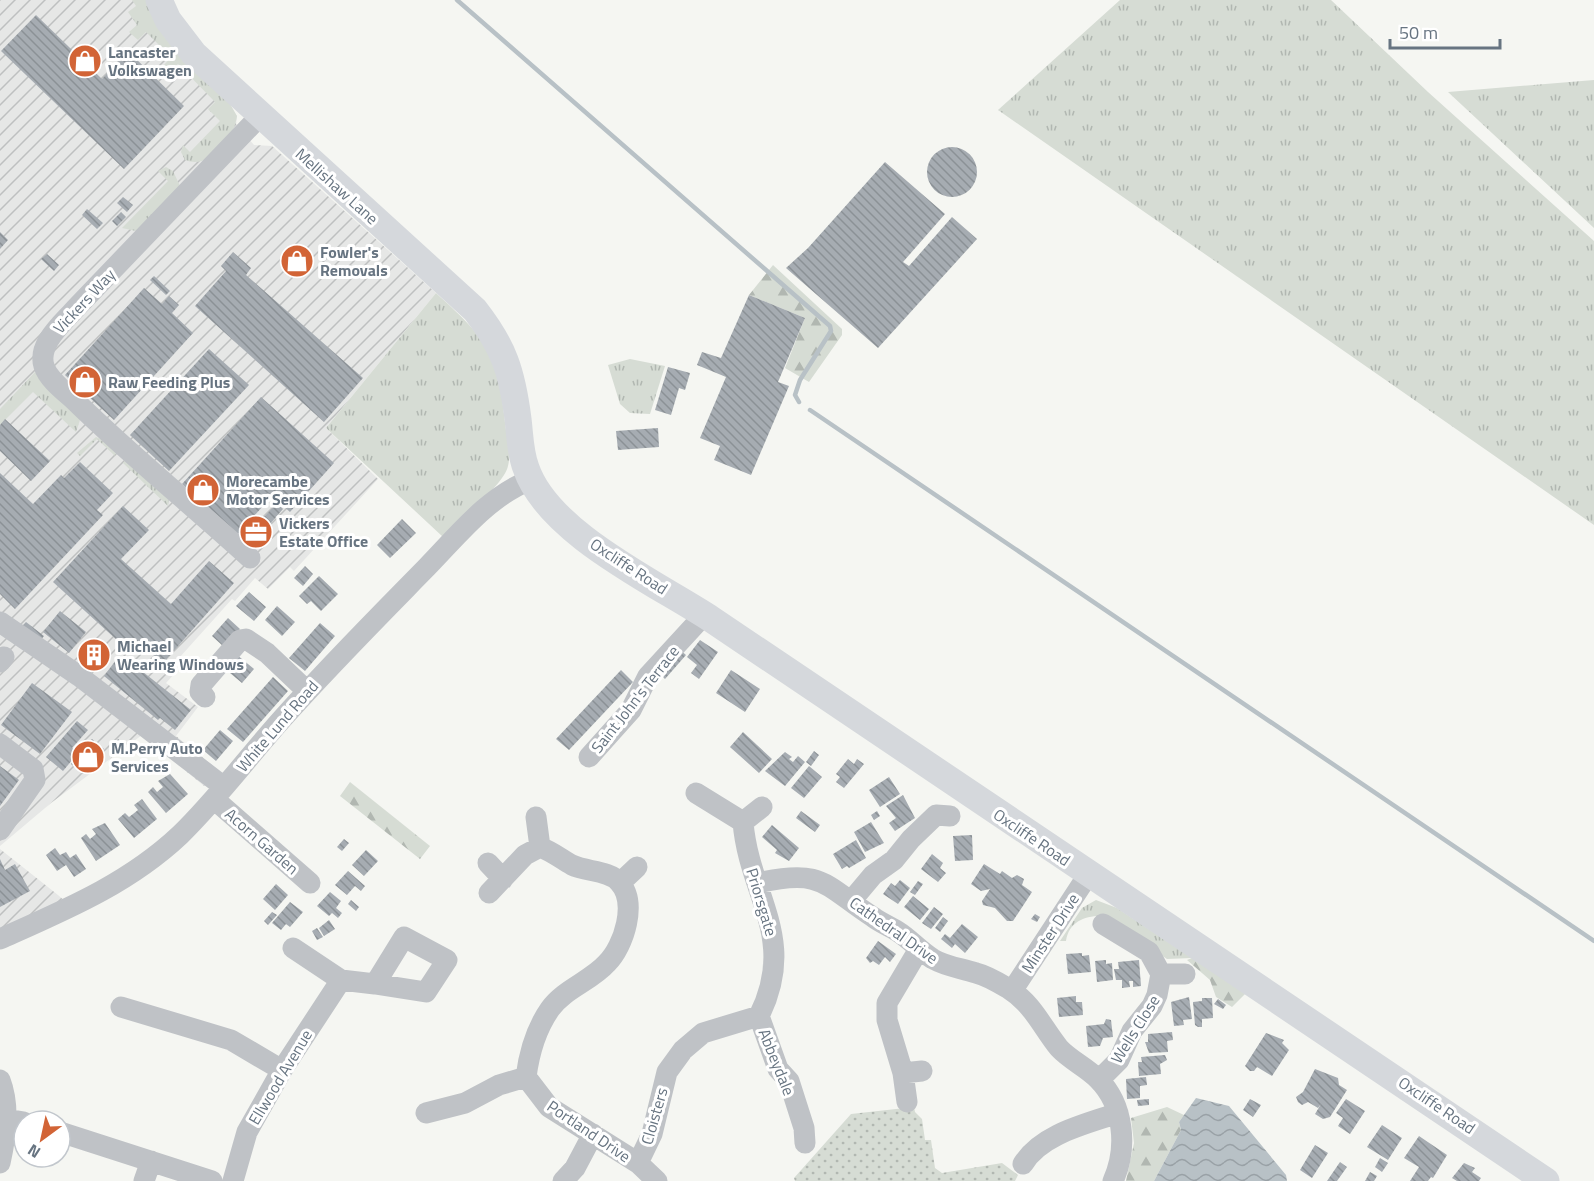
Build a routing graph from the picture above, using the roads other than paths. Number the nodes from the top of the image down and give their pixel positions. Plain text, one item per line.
1 (159, 0) edge
2 (260, 116) junction
3 (530, 480) junction
4 (250, 558) dead end
5 (705, 614) junction
6 (0, 622) edge
7 (307, 691) junction
8 (205, 697) dead end
9 (0, 744) edge
10 (589, 757) dead end
11 (219, 793) junction
12 (701, 800) dead end
13 (762, 807) dead end
14 (939, 810) dead end
15 (540, 821) dead end
16 (743, 822) junction
17 (0, 830) edge
18 (540, 847) junction
19 (637, 867) dead end
20 (1088, 875) junction
21 (493, 878) dead end
22 (620, 883) junction
23 (758, 883) junction
24 (312, 885) dead end
25 (852, 900) junction
26 (1109, 931) dead end
27 (0, 939) edge
28 (293, 948) dead end
29 (920, 949) junction
30 (1161, 974) junction
31 (1185, 974) dead end
32 (341, 980) junction
33 (375, 984) dead end
34 (1012, 991) junction
35 (120, 1007) dead end
36 (759, 1016) junction
37 (282, 1070) junction
38 (526, 1077) junction
39 (0, 1080) edge
40 (1099, 1080) junction
41 (907, 1102) dead end
42 (12, 1112) edge
43 (1118, 1113) junction
44 (421, 1117) dead end
45 (12, 1129) edge
46 (810, 1132) dead end
47 (593, 1134) junction
48 (72, 1137) edge
49 (0, 1163) edge
50 (638, 1163) junction
51 (1023, 1164) dead end
52 (147, 1171) edge
53 (212, 1181) edge
54 (233, 1181) edge
55 (563, 1181) edge
56 (657, 1181) edge
57 (1113, 1181) edge
58 (1546, 1181) edge

1 - 2 main road, Mellishaw Lane
2 - 3 main road, Mellishaw Lane
2 - 4 street, Vickers Way
3 - 5 main road, Oxcliffe Road
3 - 7 street, White Lund Road
5 - 10 street, Saint John's Terrace
5 - 20 main road, Oxcliffe Road
6 - 11 street, Acorn Garden
7 - 8 street
7 - 11 street, White Lund Road
9 - 17 street
11 - 24 street, Acorn Garden
11 - 27 street, White Lund Road
12 - 16 street
13 - 16 street
14 - 25 street
15 - 18 street
16 - 23 street, Priorsgate
18 - 21 street
18 - 22 street
19 - 22 street
20 - 34 street, Minster Drive
20 - 58 main road, Oxcliffe Road
22 - 38 street
23 - 25 street, Cathedral Drive
23 - 36 street, Priorsgate
25 - 29 street, Cathedral Drive
26 - 30 street, Wells Close
28 - 32 street
29 - 34 street, Cathedral Drive
29 - 41 street
30 - 31 street, Wells Close
30 - 40 street, Wells Close
32 - 33 street
32 - 37 street, Ellwood Avenue
34 - 40 street, Cathedral Drive
35 - 37 street
36 - 46 street, Abbeydale
36 - 50 street, Cloisters
37 - 54 street, Ellwood Avenue
38 - 44 street
38 - 47 street, Portland Drive
39 - 42 street
40 - 43 street, Cathedral Drive
43 - 51 street
43 - 57 street, Cathedral Drive
45 - 49 street
47 - 50 street, Portland Drive
47 - 55 street
48 - 52 street
50 - 56 street, Portland Drive
52 - 53 street

